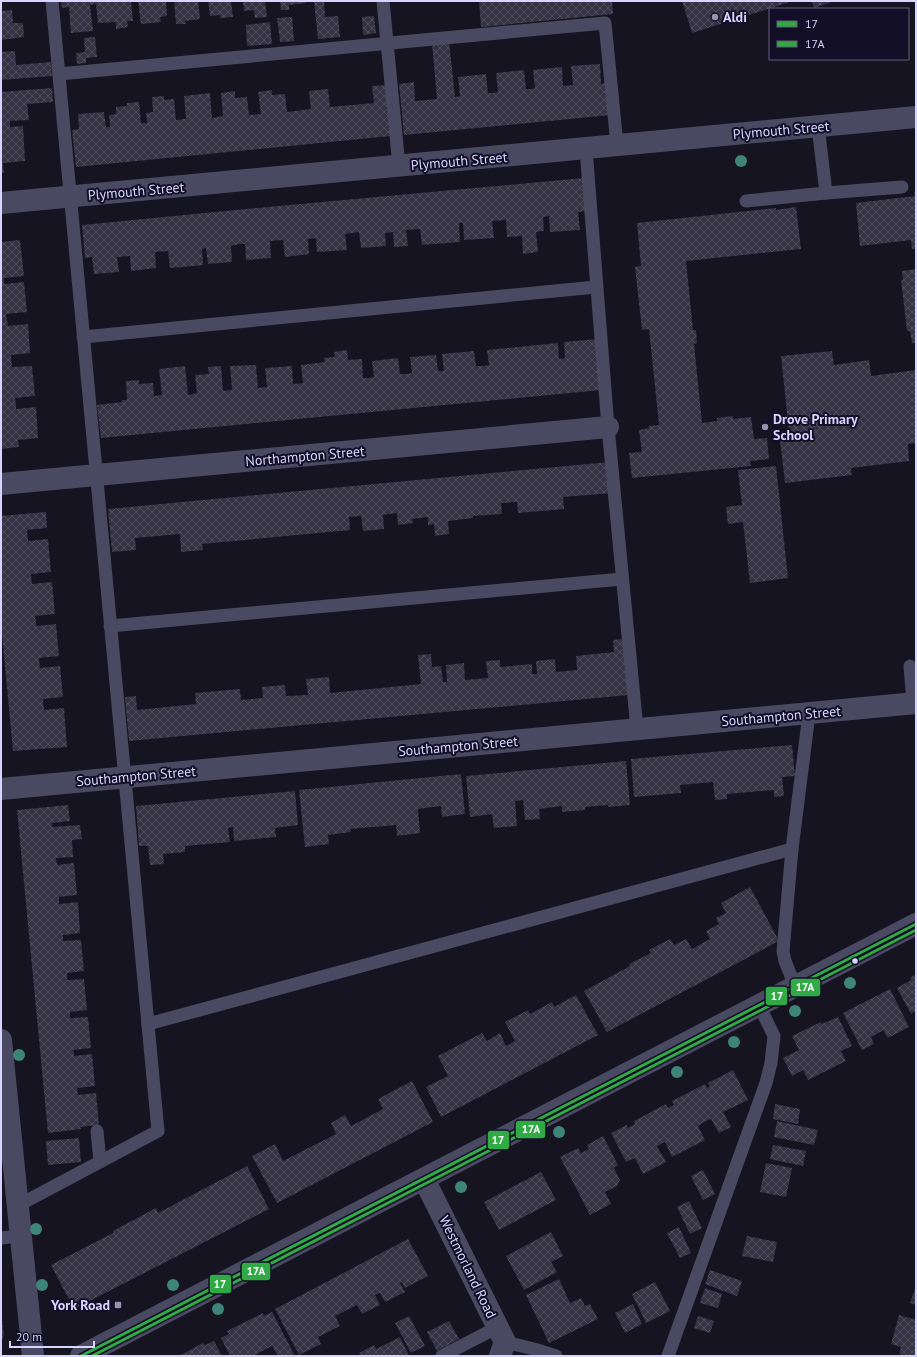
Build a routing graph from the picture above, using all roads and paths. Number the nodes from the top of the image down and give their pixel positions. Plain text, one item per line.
1 (52, 1) edge
2 (383, 1) edge
3 (386, 44) junction
4 (59, 74) junction
5 (916, 116) edge
6 (818, 126) junction
7 (618, 145) junction
8 (586, 148) junction
9 (399, 166) junction
10 (902, 187) dead end
11 (826, 193) junction
12 (70, 197) junction
13 (746, 201) dead end
14 (1, 203) edge
15 (596, 287) junction
16 (83, 337) junction
17 (608, 427) junction
18 (96, 475) junction
19 (1, 484) edge
20 (622, 579) junction
21 (110, 626) junction
22 (910, 666) dead end
23 (915, 703) edge
24 (809, 714) junction
25 (637, 729) junction
26 (125, 777) junction
27 (1, 789) edge
28 (792, 848) junction
29 (916, 924) edge
30 (795, 986) junction
31 (759, 1005) junction
32 (148, 1024) junction
33 (1, 1040) edge
34 (4, 1098) edge
35 (97, 1131) dead end
36 (100, 1162) junction
37 (424, 1179) junction
38 (17, 1206) junction
39 (11, 1237) edge
40 (501, 1342) edge
41 (33, 1356) edge
42 (81, 1356) edge
43 (442, 1356) edge
44 (556, 1356) edge
45 (668, 1356) edge

1 - 4 lane
2 - 3 lane
3 - 4 lane
3 - 7 lane
3 - 9 lane
4 - 12 lane
5 - 6 street, Plymouth Street
6 - 7 street, Plymouth Street
6 - 11 lane
7 - 8 street, Plymouth Street
8 - 9 street, Plymouth Street
8 - 15 lane
9 - 12 street, Plymouth Street
10 - 11 lane
11 - 13 lane
12 - 14 street, Plymouth Street
12 - 16 lane
15 - 16 lane
15 - 17 lane
16 - 18 lane
17 - 18 street, Northampton Street
17 - 20 lane
18 - 19 street, Northampton Street
18 - 21 lane
20 - 21 lane
20 - 25 lane
21 - 26 lane
22 - 23 lane
23 - 24 street, Southampton Street
24 - 25 street, Southampton Street
24 - 28 lane
25 - 26 street, Southampton Street
26 - 27 street, Southampton Street
26 - 32 lane
28 - 30 lane
28 - 32 lane
29 - 30 street
30 - 31 street
31 - 37 street
31 - 45 lane
32 - 36 lane
33 - 34 street
34 - 38 street
35 - 36 lane
36 - 38 lane
37 - 40 street, Westmorland Road
37 - 42 street
38 - 39 street
39 - 41 street
40 - 43 lane
40 - 44 lane

